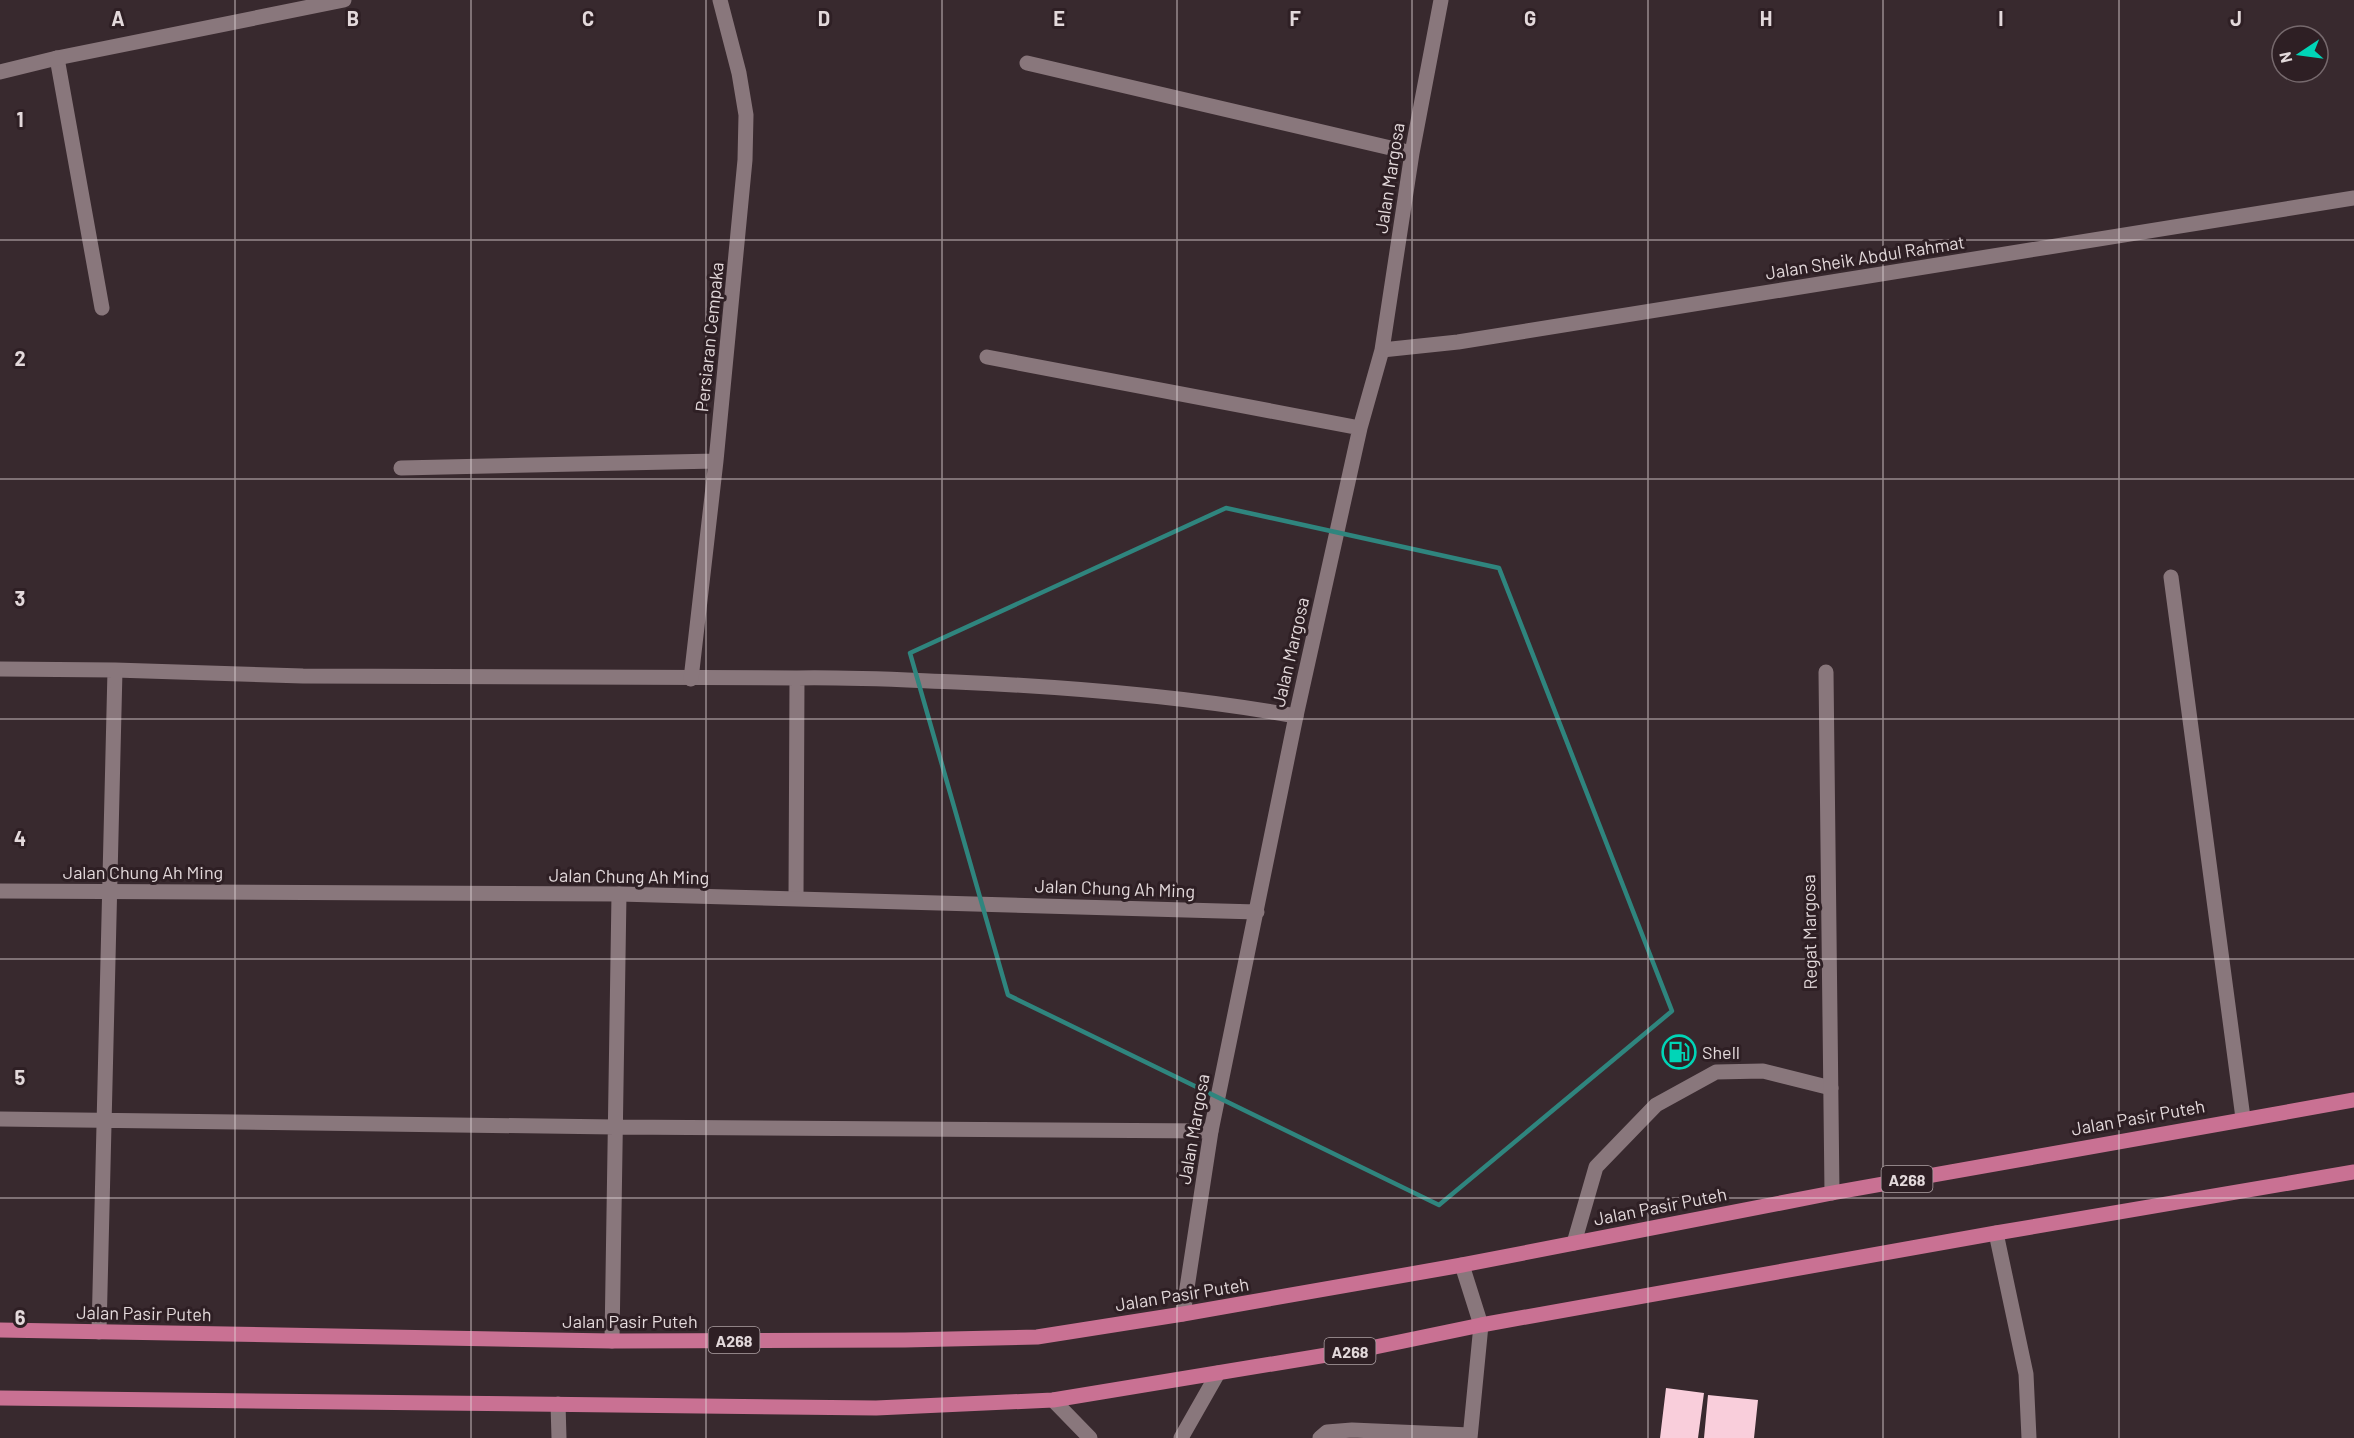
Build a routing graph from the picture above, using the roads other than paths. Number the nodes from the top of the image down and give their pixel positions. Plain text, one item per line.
1 (343, 0) edge
2 (720, 0) edge
3 (1441, 0) edge
4 (57, 58) junction
5 (1027, 63) dead end
6 (0, 72) edge
7 (1412, 153) junction
8 (2354, 198) edge
9 (102, 308) dead end
10 (1382, 350) junction
11 (987, 357) dead end
12 (1360, 428) junction
13 (716, 461) junction
14 (401, 468) dead end
15 (2171, 577) dead end
16 (0, 669) edge
17 (115, 669) junction
18 (1826, 672) dead end
19 (797, 678) junction
20 (691, 679) junction
21 (1296, 716) junction
22 (0, 891) edge
23 (111, 891) junction
24 (619, 894) junction
25 (796, 898) junction
26 (1257, 912) junction
27 (1830, 1088) junction
28 (2354, 1100) edge
29 (2243, 1118) junction
30 (0, 1119) edge
31 (105, 1121) junction
32 (615, 1127) junction
33 (1210, 1131) junction
34 (2354, 1172) edge
35 (1832, 1192) junction
36 (1996, 1233) junction
37 (1574, 1243) junction
38 (1462, 1265) junction
39 (1183, 1314) junction
40 (1481, 1325) junction
41 (0, 1330) edge
42 (99, 1332) junction
43 (612, 1341) junction
44 (1218, 1373) junction
45 (0, 1398) edge
46 (1053, 1400) junction
47 (558, 1404) junction
48 (1470, 1437) edge
49 (559, 1438) edge
50 (1090, 1438) edge
51 (1181, 1438) edge
52 (1320, 1438) edge
53 (2029, 1438) edge

1 - 4 street
2 - 13 street, Persiaran Cempaka
3 - 7 street, Jalan Margosa
4 - 6 street
4 - 9 street
5 - 7 street
7 - 10 street, Jalan Margosa
8 - 10 street, Jalan Sheik Abdul Rahmat
10 - 12 street, Jalan Margosa
11 - 12 street
12 - 21 street, Jalan Margosa
13 - 14 street
13 - 20 street, Persiaran Cempaka
15 - 29 street
16 - 17 street
17 - 20 street
17 - 23 street
18 - 27 street, Regat Margosa
19 - 20 street
19 - 21 street
19 - 25 street
21 - 26 street, Jalan Margosa
22 - 23 street, Jalan Chung Ah Ming
23 - 24 street, Jalan Chung Ah Ming
23 - 31 street
24 - 25 street, Jalan Chung Ah Ming
24 - 32 street
25 - 26 street, Jalan Chung Ah Ming
26 - 33 street, Jalan Margosa
27 - 35 street, Regat Margosa
27 - 37 street
28 - 29 main road, Jalan Pasir Puteh / A268
29 - 35 main road, Jalan Pasir Puteh / A268
30 - 31 street
31 - 32 street
31 - 42 street
32 - 33 street
32 - 43 street
33 - 39 street, Jalan Margosa
34 - 36 main road, A268
35 - 37 main road, Jalan Pasir Puteh / A268
36 - 40 main road, A268
36 - 53 street
37 - 38 main road, Jalan Pasir Puteh / A268
38 - 39 main road, Jalan Pasir Puteh / A268
38 - 40 street
39 - 43 main road, Jalan Pasir Puteh / A268
40 - 44 main road, A268
40 - 48 street
41 - 42 main road, Jalan Pasir Puteh / A268
42 - 43 main road, Jalan Pasir Puteh / A268
44 - 46 main road, A268
44 - 51 street
45 - 47 main road, A268
46 - 47 main road, A268
46 - 50 street
47 - 49 street
48 - 52 street

